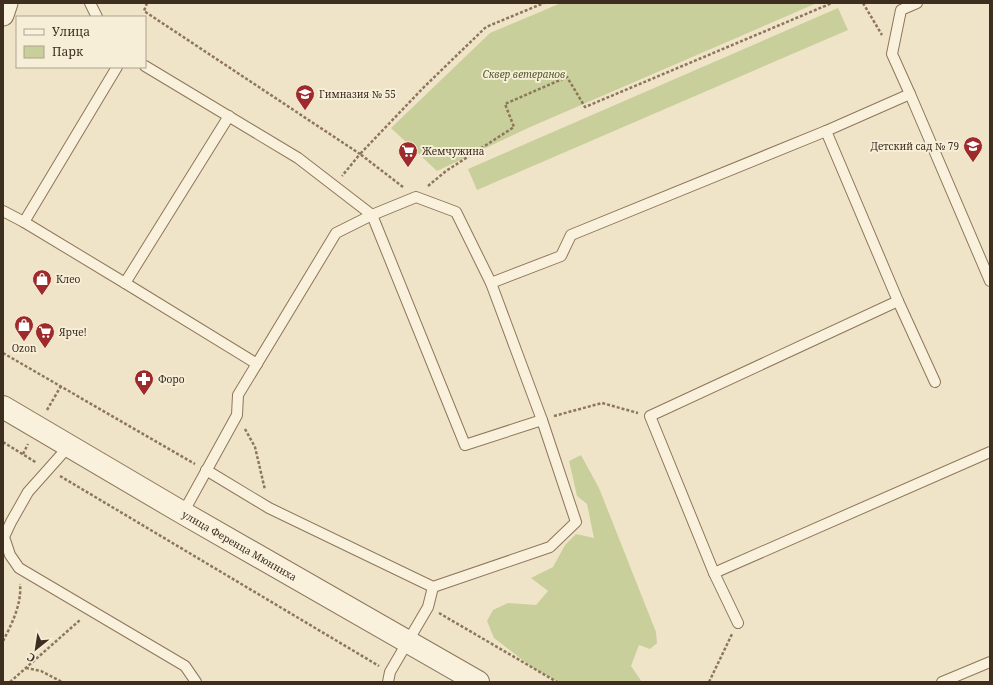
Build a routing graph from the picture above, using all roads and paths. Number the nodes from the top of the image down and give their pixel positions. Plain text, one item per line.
1 (7, 3) edge
2 (90, 3) edge
3 (147, 3) edge
4 (544, 3) edge
5 (832, 3) edge
6 (863, 3) edge
7 (917, 3) edge
8 (3, 15) edge
9 (96, 16) edge
10 (892, 54) junction
11 (146, 67) edge
12 (116, 68) edge
13 (910, 94) junction
14 (229, 116) junction
15 (826, 131) junction
16 (360, 154) junction
17 (334, 186) junction
18 (416, 197) junction
19 (3, 211) edge
20 (372, 215) junction
21 (24, 222) junction
22 (990, 281) edge
23 (125, 283) junction
24 (490, 283) junction
25 (898, 301) junction
26 (3, 353) edge
27 (257, 364) junction
28 (935, 382) dead end
29 (3, 407) edge
30 (237, 415) junction
31 (650, 416) junction
32 (542, 420) junction
33 (3, 442) edge
34 (69, 446) junction
35 (990, 452) edge
36 (48, 469) junction
37 (206, 470) junction
38 (269, 508) junction
39 (182, 513) junction
40 (19, 568) junction
41 (714, 573) junction
42 (433, 587) junction
43 (428, 607) junction
44 (91, 610) junction
45 (738, 623) joint
46 (3, 641) edge
47 (408, 642) junction
48 (990, 662) edge
49 (25, 668) junction
50 (389, 677) edge
51 (949, 681) edge
52 (10, 682) edge
53 (62, 682) edge
54 (196, 682) edge
55 (478, 682) edge
56 (557, 682) edge
57 (709, 682) edge

1 - 8 street
2 - 9 lane
3 - 16 path
4 - 16 path
5 - 18 path
6 - 10 path
7 - 10 lane
10 - 13 lane
11 - 14 lane
12 - 21 lane
13 - 15 lane
13 - 22 lane
14 - 17 lane
14 - 23 lane
15 - 24 lane
15 - 25 lane
16 - 17 path
16 - 18 path
17 - 20 lane
18 - 20 lane
18 - 24 lane
19 - 21 lane
20 - 27 lane
20 - 32 lane
21 - 23 lane
23 - 27 lane
24 - 32 lane
25 - 28 lane
25 - 31 lane
26 - 37 path
27 - 30 lane
29 - 34 street, улица Ференца Мюнниха
30 - 37 lane
30 - 38 path
31 - 32 path
31 - 41 lane
32 - 42 lane
33 - 36 path
34 - 36 lane
34 - 39 street, улица Ференца Мюнниха
35 - 41 lane
36 - 40 lane
36 - 50 path
37 - 38 lane
37 - 39 lane
38 - 42 lane
39 - 47 street, улица Ференца Мюнниха
40 - 44 lane
40 - 46 path
41 - 45 lane
42 - 43 lane
43 - 47 lane
43 - 56 path
44 - 49 path
44 - 54 lane
45 - 57 path
47 - 50 lane
47 - 55 street, улица Ференца Мюнниха
48 - 51 lane
49 - 52 path
49 - 53 path

